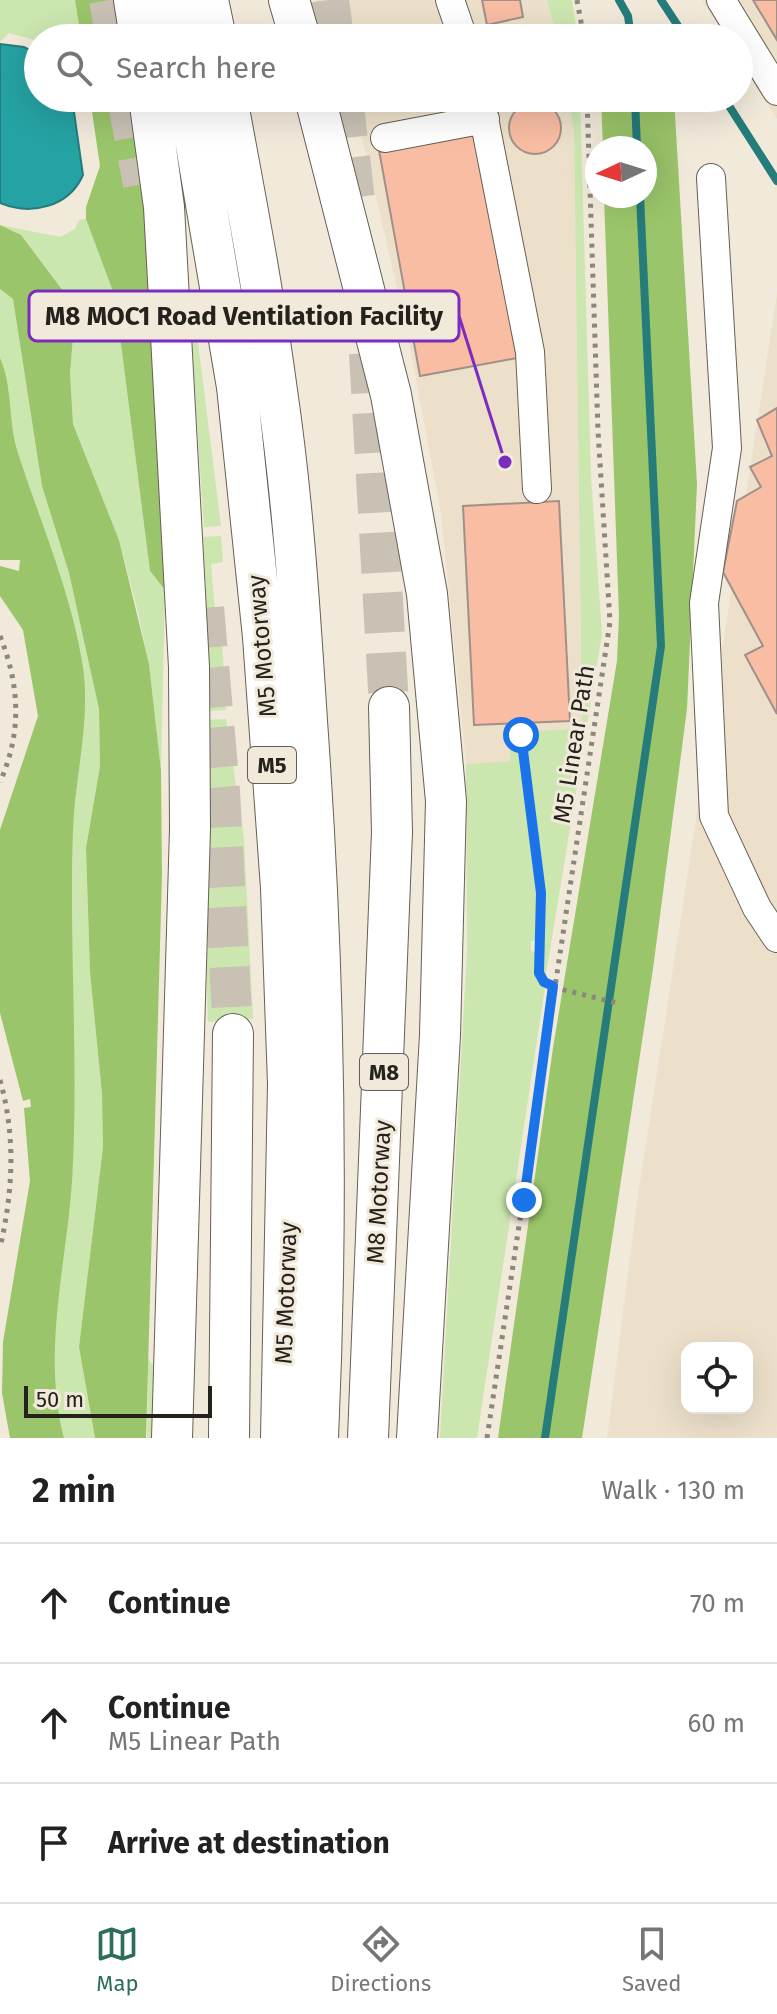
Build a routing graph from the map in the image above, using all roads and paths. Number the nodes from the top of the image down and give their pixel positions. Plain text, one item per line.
1 (134, 0) edge
2 (168, 0) edge
3 (208, 0) edge
4 (289, 0) edge
5 (450, 0) edge
6 (577, 0) edge
7 (721, 0) edge
8 (138, 24) edge
9 (173, 24) edge
10 (213, 24) edge
11 (296, 24) edge
12 (458, 24) edge
13 (581, 24) edge
14 (736, 24) edge
15 (753, 52) edge
16 (777, 91) edge
17 (151, 112) edge
18 (190, 112) edge
19 (229, 112) edge
20 (319, 112) edge
21 (472, 112) edge
22 (483, 112) edge
23 (587, 112) edge
24 (385, 138) dead end
25 (711, 178) dead end
26 (537, 489) dead end
27 (0, 636) edge
28 (389, 707) tunnel mouth
29 (521, 735) dead end
30 (0, 782) edge
31 (777, 938) edge
32 (554, 987) junction
33 (621, 1004) dead end
34 (233, 1034) tunnel mouth
35 (0, 1080) edge
36 (0, 1248) edge
37 (172, 1438) edge
38 (229, 1438) edge
39 (281, 1438) edge
40 (318, 1438) edge
41 (368, 1438) edge
42 (417, 1438) edge
43 (487, 1438) edge

1 - 8 highway
2 - 9 highway
3 - 10 highway
4 - 11 highway
5 - 12 lane
6 - 13 path
7 - 14 lane
15 - 16 lane
17 - 37 highway
18 - 39 highway, M5 Motorway / M5
19 - 40 highway, M5 Motorway / M5
20 - 42 highway
21 - 24 lane
22 - 26 lane
23 - 32 path, M5 Linear Path
25 - 31 lane
27 - 30 path
28 - 41 highway, M8 Motorway / M8
29 - 32 path
32 - 33 path
32 - 43 path, M5 Linear Path
34 - 38 highway
35 - 36 path

